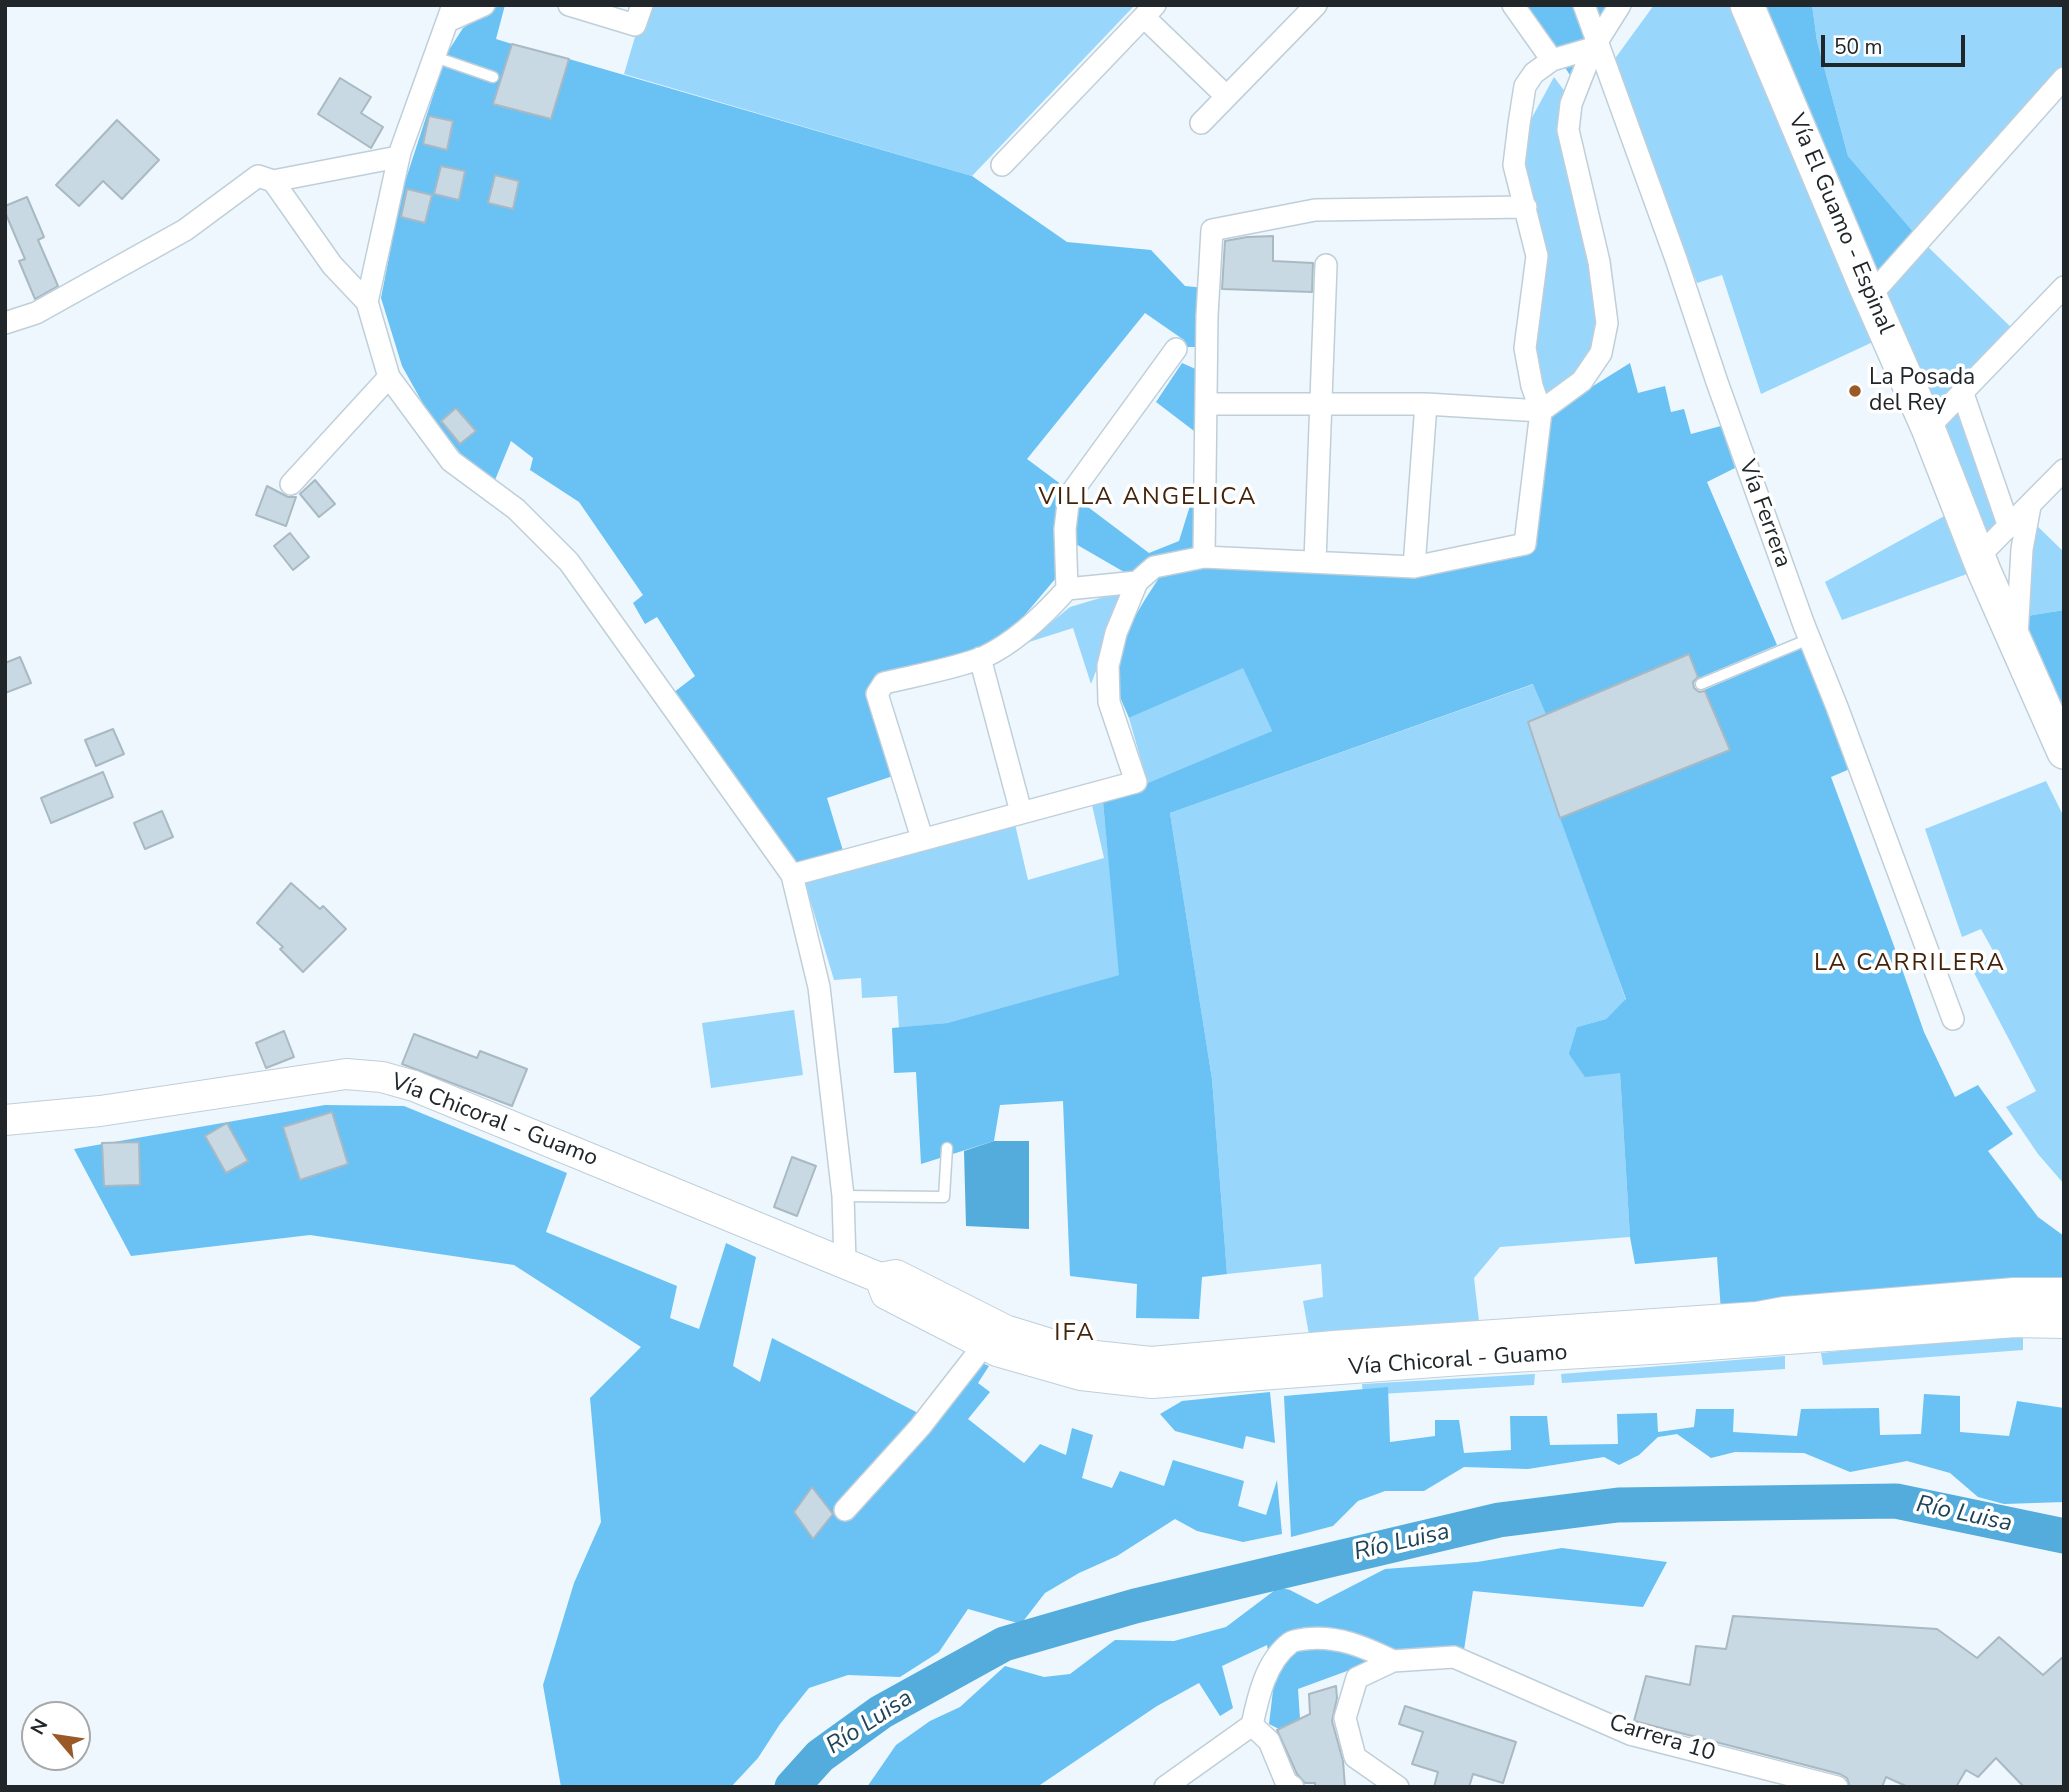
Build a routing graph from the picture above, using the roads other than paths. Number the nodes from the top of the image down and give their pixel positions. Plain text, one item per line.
1 (484, 5) edge
2 (569, 5) edge
3 (642, 5) edge
4 (1316, 5) edge
5 (1513, 5) edge
6 (1584, 5) edge
7 (1620, 5) edge
8 (1747, 5) edge
9 (1149, 11) edge
10 (451, 13) edge
11 (1595, 44) junction
12 (435, 57) junction
13 (1552, 60) junction
14 (492, 77) dead end
15 (2064, 78) edge
16 (1226, 96) junction
17 (1200, 123) dead end
18 (398, 157) junction
19 (1002, 165) dead end
20 (273, 181) junction
21 (1526, 207) junction
22 (1326, 265) dead end
23 (2064, 288) edge
24 (1870, 296) junction
25 (367, 302) junction
26 (5, 323) edge
27 (1176, 349) dead end
28 (389, 377) junction
29 (1963, 394) junction
30 (1207, 404) junction
31 (1321, 404) junction
32 (1426, 404) junction
33 (1541, 411) junction
34 (1928, 428) junction
35 (2064, 470) edge
36 (291, 484) dead end
37 (2030, 506) junction
38 (2009, 527) junction
39 (1979, 556) junction
40 (1204, 557) junction
41 (1315, 561) junction
42 (1414, 567) junction
43 (1137, 582) junction
44 (1067, 589) junction
45 (1809, 639) junction
46 (2017, 645) junction
47 (980, 658) junction
48 (1701, 684) dead end
49 (2064, 752) edge
50 (1021, 812) junction
51 (922, 838) junction
52 (792, 875) junction
53 (1953, 1019) dead end
54 (5, 1119) edge
55 (947, 1148) dead end
56 (843, 1196) junction
57 (845, 1262) junction
58 (2064, 1293) edge
59 (2064, 1323) edge
60 (1785, 1325) junction
61 (995, 1342) junction
62 (845, 1510) dead end
63 (1393, 1661) junction
64 (1252, 1725) junction
65 (1829, 1785) edge
66 (1165, 1787) edge
67 (1293, 1787) edge
68 (1398, 1787) edge

1 - 10 street
2 - 3 street
4 - 16 street
5 - 13 street
6 - 11 street, Vía Ferrera
7 - 11 street
8 - 24 main road, Vía El Guamo - Espinal
9 - 16 street
9 - 19 street
10 - 12 street
11 - 13 street
11 - 33 street
11 - 45 street, Vía Ferrera
12 - 14 lane
12 - 18 street
13 - 21 street
15 - 24 street
16 - 17 street
18 - 20 street
18 - 25 street
20 - 25 street
20 - 26 street
21 - 30 street
21 - 33 street
22 - 31 street
23 - 29 street
24 - 34 main road, Vía El Guamo - Espinal
25 - 28 street
27 - 44 street
28 - 36 street
28 - 52 street
29 - 34 street
29 - 38 street
30 - 31 street
30 - 40 street
31 - 32 street
31 - 41 street
32 - 33 street
32 - 42 street
33 - 42 street
34 - 39 main road, Vía El Guamo - Espinal
35 - 37 street
37 - 38 street
37 - 46 street
38 - 39 street
39 - 46 main road, Vía El Guamo - Espinal
40 - 41 street
40 - 43 street
41 - 42 street
43 - 44 street
43 - 50 street
44 - 47 street
45 - 48 lane
45 - 53 street, Vía Ferrera
46 - 49 main road, Vía El Guamo - Espinal
47 - 50 street
47 - 51 street
50 - 51 street
51 - 52 street
52 - 56 street
54 - 57 street, Vía Chicoral - Guamo
55 - 56 lane
56 - 57 street
57 - 61 street, Vía Chicoral - Guamo
58 - 60 street, Vía Chicoral - Guamo
59 - 60 street, Vía Chicoral - Guamo
60 - 61 street, Vía Chicoral - Guamo
61 - 62 street
63 - 64 street
63 - 65 street, Carrera 10
63 - 68 street
64 - 66 street
64 - 67 street

